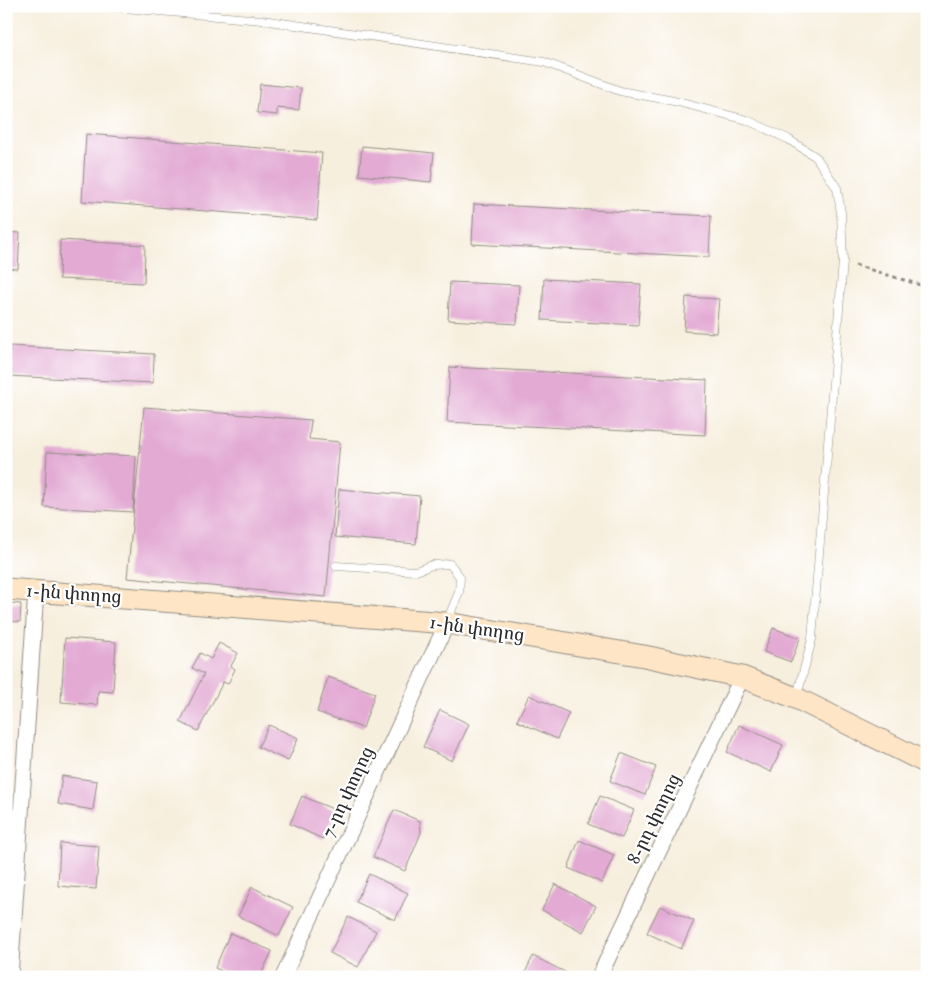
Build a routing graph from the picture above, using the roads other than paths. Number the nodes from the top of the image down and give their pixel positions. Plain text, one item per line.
1 (102, 6) edge
2 (336, 566) dead end
3 (6, 589) edge
4 (36, 591) junction
5 (447, 623) junction
6 (742, 677) junction
7 (796, 698) junction
8 (927, 763) edge
9 (10, 977) edge
10 (282, 977) edge
11 (599, 977) edge

1 - 7 lane
2 - 5 lane
3 - 4 main road, 1-ին փողոց
4 - 5 main road, 1-ին փողոց
4 - 9 street
5 - 6 main road, 1-ին փողոց
5 - 10 street, 7-րդ փողոց
6 - 7 main road, 1-ին փողոց
6 - 11 street, 8-րդ փողոց
7 - 8 main road, 1-ին փողոց

